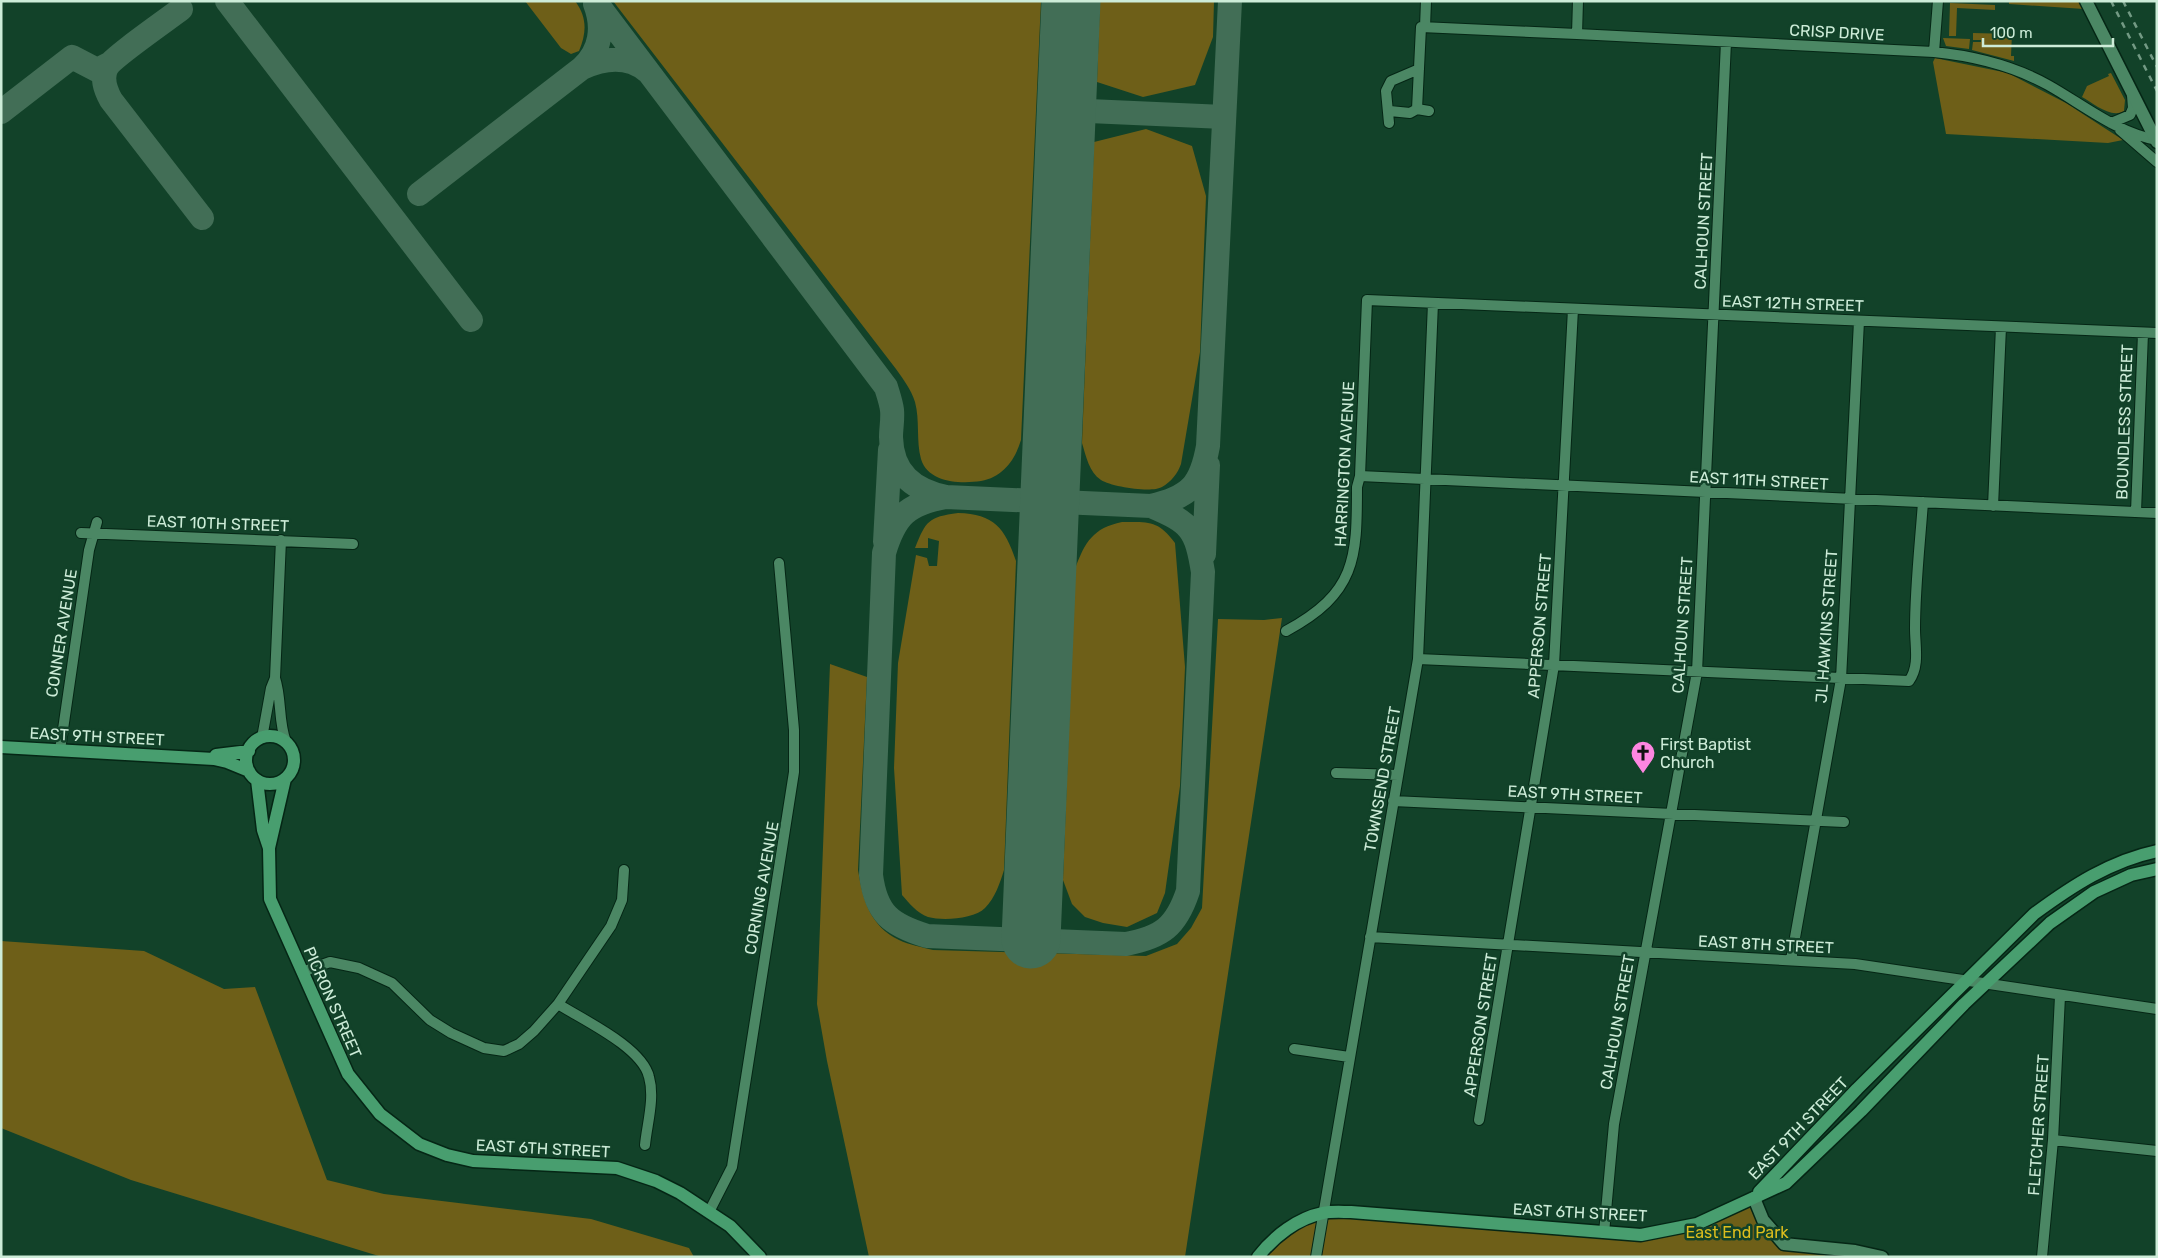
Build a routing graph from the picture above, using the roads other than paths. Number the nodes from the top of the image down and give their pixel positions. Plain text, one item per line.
1 (1426, 1) edge
2 (1578, 1) edge
3 (1938, 1) edge
4 (2086, 1) edge
5 (1425, 27) junction
6 (1577, 34) junction
7 (1726, 42) junction
8 (1934, 52) junction
9 (1419, 74) junction
10 (2132, 92) junction
11 (1417, 109) junction
12 (1390, 111) junction
13 (1429, 111) dead end
14 (1389, 123) dead end
15 (2111, 123) junction
16 (2157, 141) edge
17 (2157, 162) edge
18 (1367, 300) joint
19 (1433, 302) junction
20 (1573, 309) junction
21 (1714, 314) junction
22 (1859, 321) junction
23 (2001, 327) junction
24 (2143, 333) junction
25 (2157, 333) edge
26 (1360, 476) junction
27 (1425, 480) junction
28 (1564, 486) junction
29 (1706, 492) junction
30 (1850, 499) junction
31 (1922, 502) junction
32 (1993, 506) junction
33 (2136, 512) junction
34 (2157, 513) edge
35 (97, 522) dead end
36 (81, 533) dead end
37 (95, 534) junction
38 (281, 540) junction
39 (353, 544) dead end
40 (779, 563) dead end
41 (1286, 630) dead end
42 (1418, 659) junction
43 (1554, 665) junction
44 (1697, 672) junction
45 (275, 678) junction
46 (1841, 679) junction
47 (262, 738) junction
48 (286, 742) junction
49 (1, 747) edge
50 (60, 750) junction
51 (249, 750) junction
52 (191, 758) junction
53 (1336, 773) dead end
54 (253, 775) junction
55 (1398, 775) junction
56 (285, 779) junction
57 (1393, 801) junction
58 (1531, 808) junction
59 (1671, 814) junction
60 (1816, 821) junction
61 (1844, 822) dead end
62 (269, 848) junction
63 (2157, 851) edge
64 (2157, 869) edge
65 (624, 870) dead end
66 (1370, 937) junction
67 (1508, 944) junction
68 (1646, 952) junction
69 (1791, 960) junction
70 (302, 972) junction
71 (1968, 980) junction
72 (1986, 983) junction
73 (2060, 996) junction
74 (558, 1004) junction
75 (2157, 1009) edge
76 (1294, 1049) dead end
77 (1349, 1057) junction
78 (1479, 1120) dead end
79 (2053, 1140) junction
80 (419, 1144) joint
81 (645, 1145) dead end
82 (2157, 1151) edge
83 (1754, 1198) junction
84 (709, 1212) junction
85 (1324, 1213) junction
86 (1604, 1233) junction
87 (760, 1257) edge
88 (1258, 1257) edge
89 (1316, 1257) edge
90 (1882, 1257) edge
91 (2042, 1257) edge

1 - 5 street
2 - 6 street
3 - 8 street
4 - 10 street
5 - 6 street, CRISP DRIVE
5 - 9 street
6 - 7 street, CRISP DRIVE
7 - 8 street, CRISP DRIVE
7 - 21 street, CALHOUN STREET
8 - 15 street, CRISP DRIVE
9 - 11 street
9 - 12 street
10 - 15 street
10 - 16 street
11 - 12 street
11 - 13 street
12 - 14 street
15 - 16 street, CRISP DRIVE
15 - 17 street, CRISP DRIVE
18 - 19 street, EAST 12TH STREET
18 - 26 street, HARRINGTON AVENUE
19 - 20 street, EAST 12TH STREET
19 - 27 street, TOWNSEND STREET
20 - 21 street, EAST 12TH STREET
20 - 28 street, APPERSON STREET
21 - 22 street, EAST 12TH STREET
21 - 29 street, CALHOUN STREET
22 - 23 street, EAST 12TH STREET
22 - 30 street, JL HAWKINS STREET
23 - 24 street, EAST 12TH STREET
23 - 32 street
24 - 25 street, EAST 12TH STREET
24 - 33 street, BOUNDLESS STREET
26 - 27 street, EAST 11TH STREET
26 - 41 street, HARRINGTON AVENUE
27 - 28 street, EAST 11TH STREET
27 - 42 street, TOWNSEND STREET
28 - 29 street, EAST 11TH STREET
28 - 43 street, APPERSON STREET
29 - 30 street, EAST 11TH STREET
29 - 44 street, CALHOUN STREET
30 - 31 street, EAST 11TH STREET
30 - 46 street, JL HAWKINS STREET
31 - 32 street, EAST 11TH STREET
31 - 46 street
32 - 33 street, EAST 11TH STREET
33 - 34 street, EAST 11TH STREET
35 - 37 street, CONNER AVENUE
36 - 37 street, EAST 10TH STREET
37 - 38 street, EAST 10TH STREET
37 - 50 street, CONNER AVENUE
38 - 39 street, EAST 10TH STREET
38 - 45 street
40 - 84 street, CORNING AVENUE
42 - 43 street
42 - 55 street, TOWNSEND STREET
43 - 44 street
43 - 58 street, APPERSON STREET
44 - 46 street
44 - 59 street, CALHOUN STREET
45 - 47 street
45 - 48 street
46 - 60 street, JL HAWKINS STREET
47 - 48 main road
47 - 51 main road
48 - 56 main road
49 - 50 main road, EAST 9TH STREET
50 - 52 main road, EAST 9TH STREET
51 - 52 main road
51 - 54 main road
52 - 54 main road
53 - 55 street
54 - 56 main road
54 - 62 main road, PICRON STREET
55 - 57 street, TOWNSEND STREET
56 - 62 main road, PICRON STREET
57 - 58 street, EAST 9TH STREET
57 - 66 street, TOWNSEND STREET
58 - 59 street, EAST 9TH STREET
58 - 67 street, APPERSON STREET
59 - 60 street, EAST 9TH STREET
59 - 68 street, CALHOUN STREET
60 - 61 street, EAST 9TH STREET
60 - 69 street, JL HAWKINS STREET
62 - 70 main road, PICRON STREET
63 - 71 main road, EAST 9TH STREET
64 - 72 main road, EAST 9TH STREET
65 - 74 street
66 - 67 street, EAST 8TH STREET
66 - 77 street, TOWNSEND STREET
67 - 68 street, EAST 8TH STREET
67 - 78 street, APPERSON STREET
68 - 69 street, EAST 8TH STREET
68 - 86 street, CALHOUN STREET
69 - 71 street, EAST 8TH STREET
70 - 74 street
70 - 80 main road, PICRON STREET
71 - 72 street, EAST 8TH STREET
71 - 83 main road, EAST 9TH STREET
72 - 73 street, EAST 8TH STREET
72 - 83 main road, EAST 9TH STREET
73 - 75 street, EAST 8TH STREET
73 - 79 street, FLETCHER STREET
74 - 81 street
76 - 77 street
77 - 85 street, TOWNSEND STREET
79 - 82 street
79 - 91 street, FLETCHER STREET
80 - 84 main road, EAST 6TH STREET
83 - 86 main road, EAST 6TH STREET
83 - 90 street
84 - 87 main road, EAST 6TH STREET
85 - 86 main road, EAST 6TH STREET
85 - 88 main road, EAST 6TH STREET
85 - 89 street, TOWNSEND STREET

